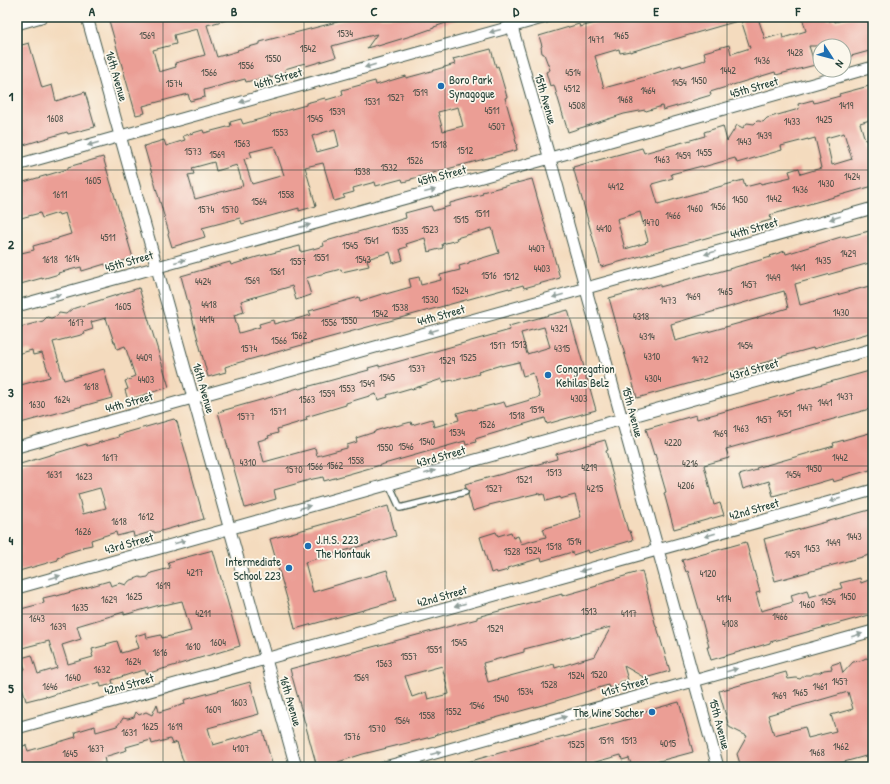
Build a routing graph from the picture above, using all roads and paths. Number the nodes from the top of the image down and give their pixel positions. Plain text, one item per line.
1 (42, 17) edge
2 (87, 17) edge
3 (546, 17) edge
4 (510, 22) edge
5 (17, 24) edge
6 (873, 67) edge
7 (120, 136) junction
8 (550, 158) junction
9 (17, 165) edge
10 (873, 208) edge
11 (157, 267) junction
12 (585, 288) junction
13 (17, 306) edge
14 (873, 349) edge
15 (193, 398) junction
16 (621, 419) junction
17 (17, 447) edge
18 (389, 484) junction
19 (873, 490) edge
20 (465, 492) dead end
21 (229, 528) junction
22 (658, 550) junction
23 (17, 588) edge
24 (873, 631) edge
25 (266, 659) junction
26 (694, 681) junction
27 (17, 728) edge
28 (296, 767) edge
29 (385, 767) edge
30 (718, 767) edge

1 - 5 street
2 - 7 street, 16th Avenue
3 - 4 street, 46th Street
4 -> 7 street, 46th Street
4 - 8 street, 15th Avenue
6 - 8 street, 45th Street
7 -> 9 street, 46th Street
7 - 11 street, 16th Avenue
11 -> 8 street, 45th Street
8 - 12 street, 15th Avenue
10 -> 12 street, 44th Street
13 -> 11 street, 45th Street
11 - 15 street, 16th Avenue
12 -> 15 street, 44th Street
12 - 16 street, 15th Avenue
14 - 16 street, 43rd Street
15 - 17 street, 44th Street
15 - 21 street, 16th Avenue
18 -> 16 street, 43rd Street
16 - 22 street, 15th Avenue
18 - 20 lane
21 -> 18 street, 43rd Street
19 -> 22 street, 42nd Street
23 -> 21 street, 43rd Street
21 - 25 street, 16th Avenue
22 -> 25 street, 42nd Street
22 - 26 street, 15th Avenue
26 -> 24 street, 41st Street
25 - 27 street, 42nd Street
25 - 28 street, 16th Avenue
29 -> 26 street, 41st Street
26 - 30 street, 15th Avenue

